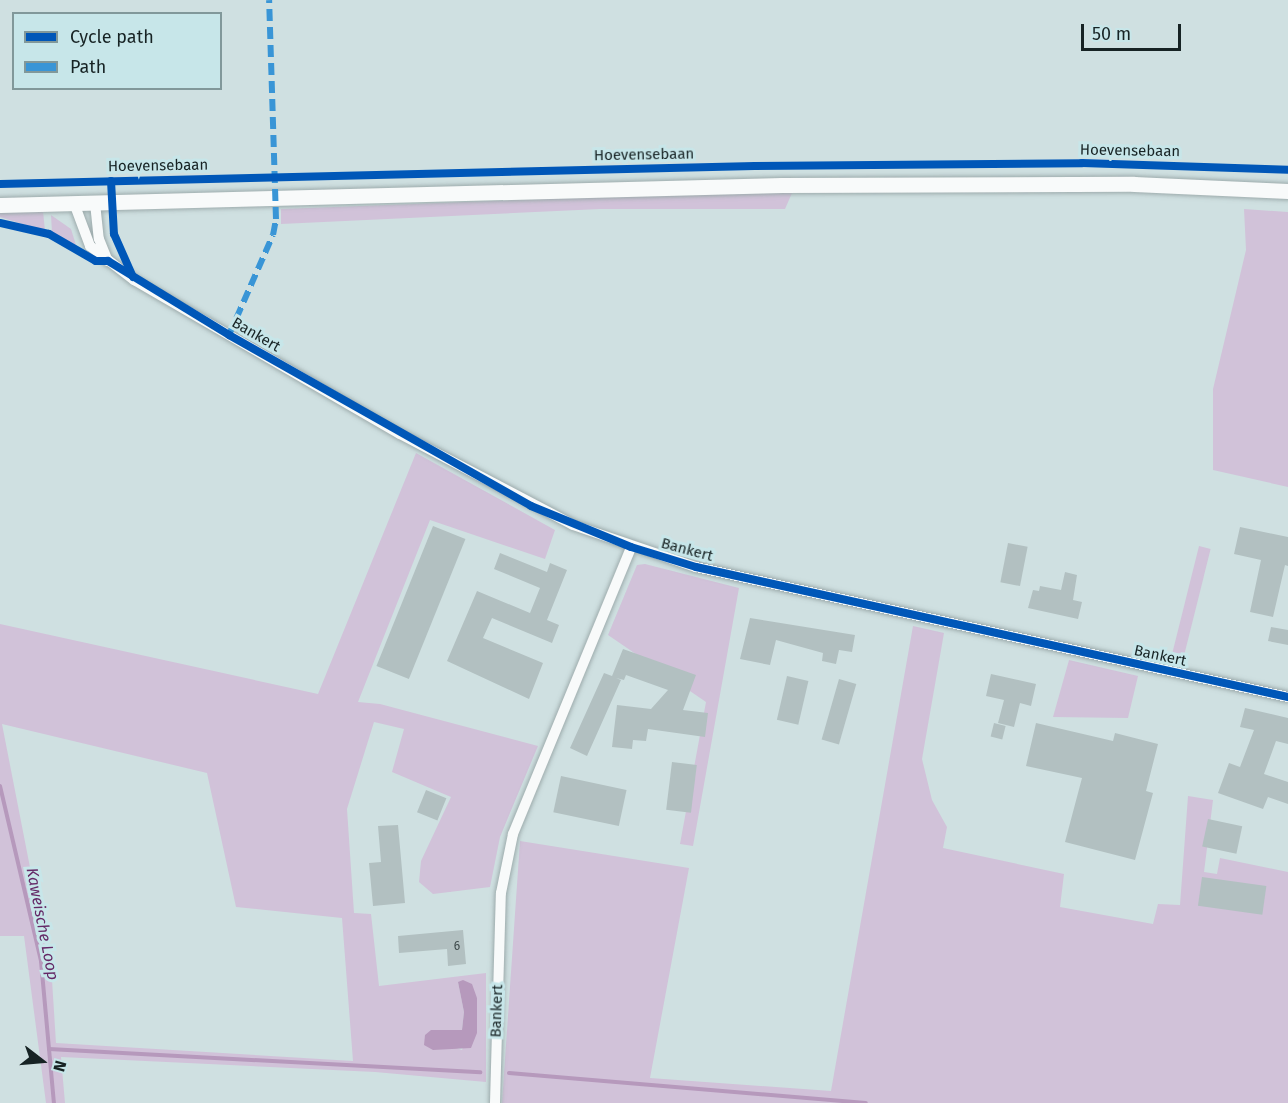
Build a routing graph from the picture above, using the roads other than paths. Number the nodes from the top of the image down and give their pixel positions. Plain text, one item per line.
1 (1288, 191) edge
2 (74, 203) junction
3 (95, 203) junction
4 (0, 205) edge
5 (108, 261) junction
6 (631, 547) junction
7 (1288, 698) edge
8 (495, 1103) edge

1 - 3 main road
2 - 3 main road
2 - 4 main road
2 - 5 street, Bankert
3 - 5 street
5 - 6 street, Bankert
6 - 7 street, Bankert
6 - 8 street, Bankert

